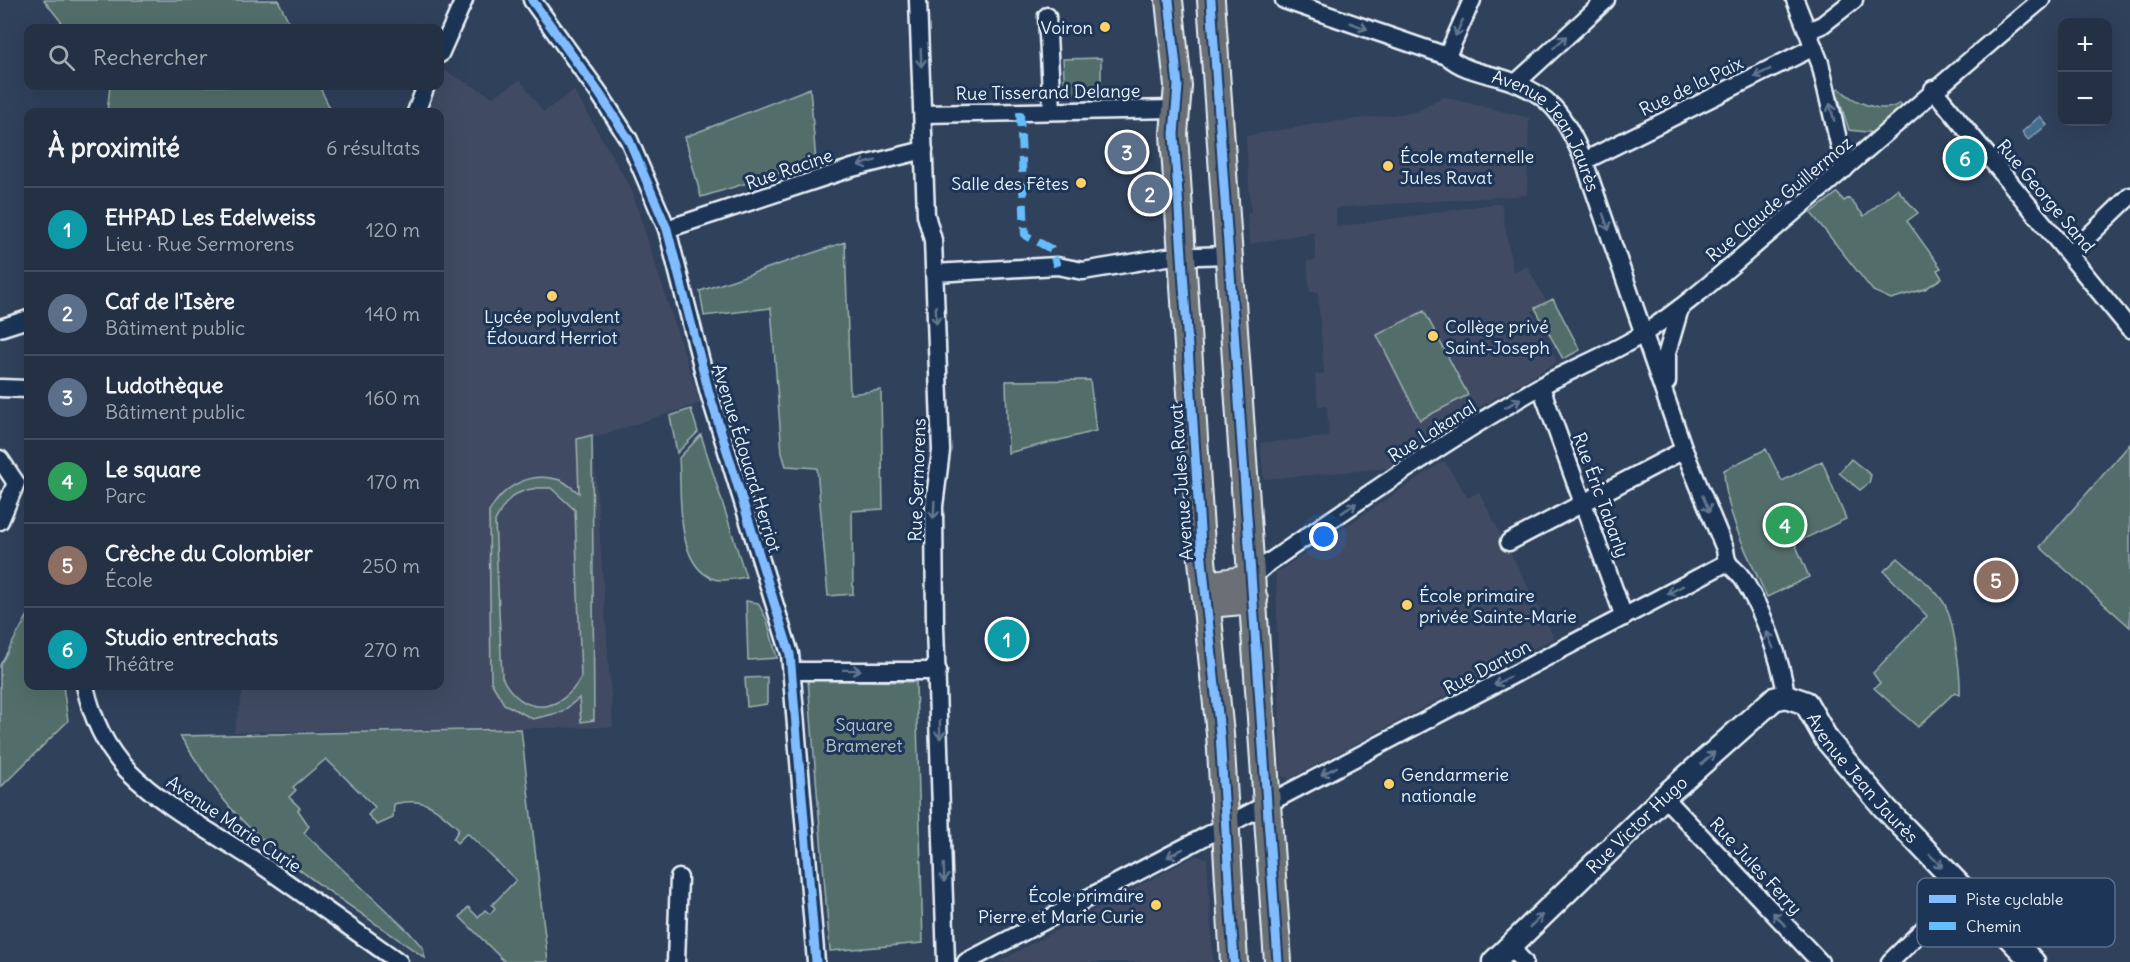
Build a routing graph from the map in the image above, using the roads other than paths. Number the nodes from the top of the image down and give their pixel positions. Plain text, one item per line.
1 (464, 0) edge
2 (532, 0) edge
3 (918, 0) edge
4 (1284, 0) edge
5 (1472, 0) edge
6 (1606, 0) edge
7 (1795, 0) edge
8 (1854, 0) edge
9 (1171, 2) edge
10 (2030, 3) edge
11 (1208, 6) edge
12 (1047, 16) dead end
13 (1811, 39) junction
14 (444, 45) edge
15 (1447, 56) junction
16 (1517, 82) junction
17 (1933, 89) junction
18 (424, 90) edge
19 (418, 108) edge
20 (1174, 109) junction
21 (1052, 111) junction
22 (923, 114) junction
23 (924, 150) junction
24 (1584, 161) junction
25 (1845, 169) junction
26 (2130, 196) edge
27 (667, 229) junction
28 (2070, 254) junction
29 (1229, 255) junction
30 (1184, 257) junction
31 (935, 273) junction
32 (1680, 308) junction
33 (24, 320) edge
34 (0, 327) edge
35 (2130, 328) edge
36 (1646, 333) junction
37 (1541, 387) junction
38 (0, 388) edge
39 (24, 389) edge
40 (1669, 404) junction
41 (1684, 450) junction
42 (0, 459) edge
43 (1583, 503) junction
44 (0, 521) edge
45 (1509, 542) dead end
46 (1726, 563) junction
47 (1252, 589) junction
48 (1208, 595) junction
49 (1624, 617) junction
50 (793, 671) junction
51 (939, 671) junction
52 (87, 690) edge
53 (1786, 696) junction
54 (1664, 796) junction
55 (1266, 804) junction
56 (1226, 825) junction
57 (679, 878) dead end
58 (1953, 878) edge
59 (1917, 935) edge
60 (2019, 947) edge
61 (1509, 957) edge
62 (399, 962) edge
63 (676, 962) edge
64 (816, 962) edge
65 (946, 962) edge
66 (966, 962) edge
67 (1234, 962) edge
68 (1278, 962) edge
69 (1820, 962) edge
70 (1890, 962) edge
71 (2033, 962) edge

1 - 14 street
2 - 27 street, Avenue Édouard Herriot
3 -> 22 street, Rue Sermorens
4 -> 15 street, Avenue Jean Jaurès
5 -> 15 street
16 -> 6 street
7 - 13 street
8 - 13 street, Rue de la Paix
9 - 20 main road, Avenue Jules Ravat
10 - 17 street, Rue Claude Guillermoz
11 - 29 main road
12 - 21 street
13 -> 24 street, Rue de la Paix
25 -> 13 street
15 - 16 street, Avenue Jean Jaurès
16 - 24 street, Avenue Jean Jaurès
17 - 25 street, Rue Claude Guillermoz
17 - 28 street, Rue George Sand
18 - 19 street
20 - 21 street, Rue Tisserand Delange
20 - 30 main road, Avenue Jules Ravat
21 - 22 street, Rue Tisserand Delange
22 - 23 street, Rue Sermorens
23 -> 27 street, Rue Racine
23 - 31 street, Rue Sermorens
24 -> 36 street, Avenue Jean Jaurès
25 - 32 street, Rue Claude Guillermoz
26 - 28 street
27 - 50 street, Avenue Édouard Herriot
28 - 35 street, Rue George Sand
29 - 30 street
29 - 47 main road
30 - 31 street
30 - 48 main road, Avenue Jules Ravat
31 -> 51 street, Rue Sermorens
32 - 36 street, Rue Claude Guillermoz
32 - 40 street, Avenue Jean Jaurès
33 - 34 street
36 - 37 street, Rue Lakanal
36 - 40 street, Avenue Jean Jaurès
37 - 43 street, Rue Éric Tabarly
47 -> 37 street, Rue Lakanal
38 - 39 street
40 - 41 street, Avenue Jean Jaurès
41 - 43 street
41 -> 46 street, Avenue Jean Jaurès
42 - 44 street
43 - 45 street
43 - 49 street, Rue Éric Tabarly
46 -> 49 street, Rue Danton
53 -> 46 street, Avenue Jean Jaurès
47 - 48 main road
47 - 55 main road
48 - 56 main road, Avenue Jules Ravat
49 -> 55 street, Rue Danton
50 -> 51 street
50 - 64 street, Avenue Édouard Herriot
51 -> 65 street, Rue Sermorens
52 - 62 street, Avenue Marie Curie
54 -> 53 main road, Rue Victor Hugo
53 -> 58 main road, Avenue Jean Jaurès
61 -> 54 main road, Rue Victor Hugo
69 -> 54 street, Rue Jules Ferry
55 - 56 street, Rue Danton
55 - 68 main road
56 -> 66 street, Rue Danton
56 - 67 main road, Avenue Jules Ravat
57 - 63 street
59 - 70 street
60 - 71 main road, Avenue Jean Jaurès

